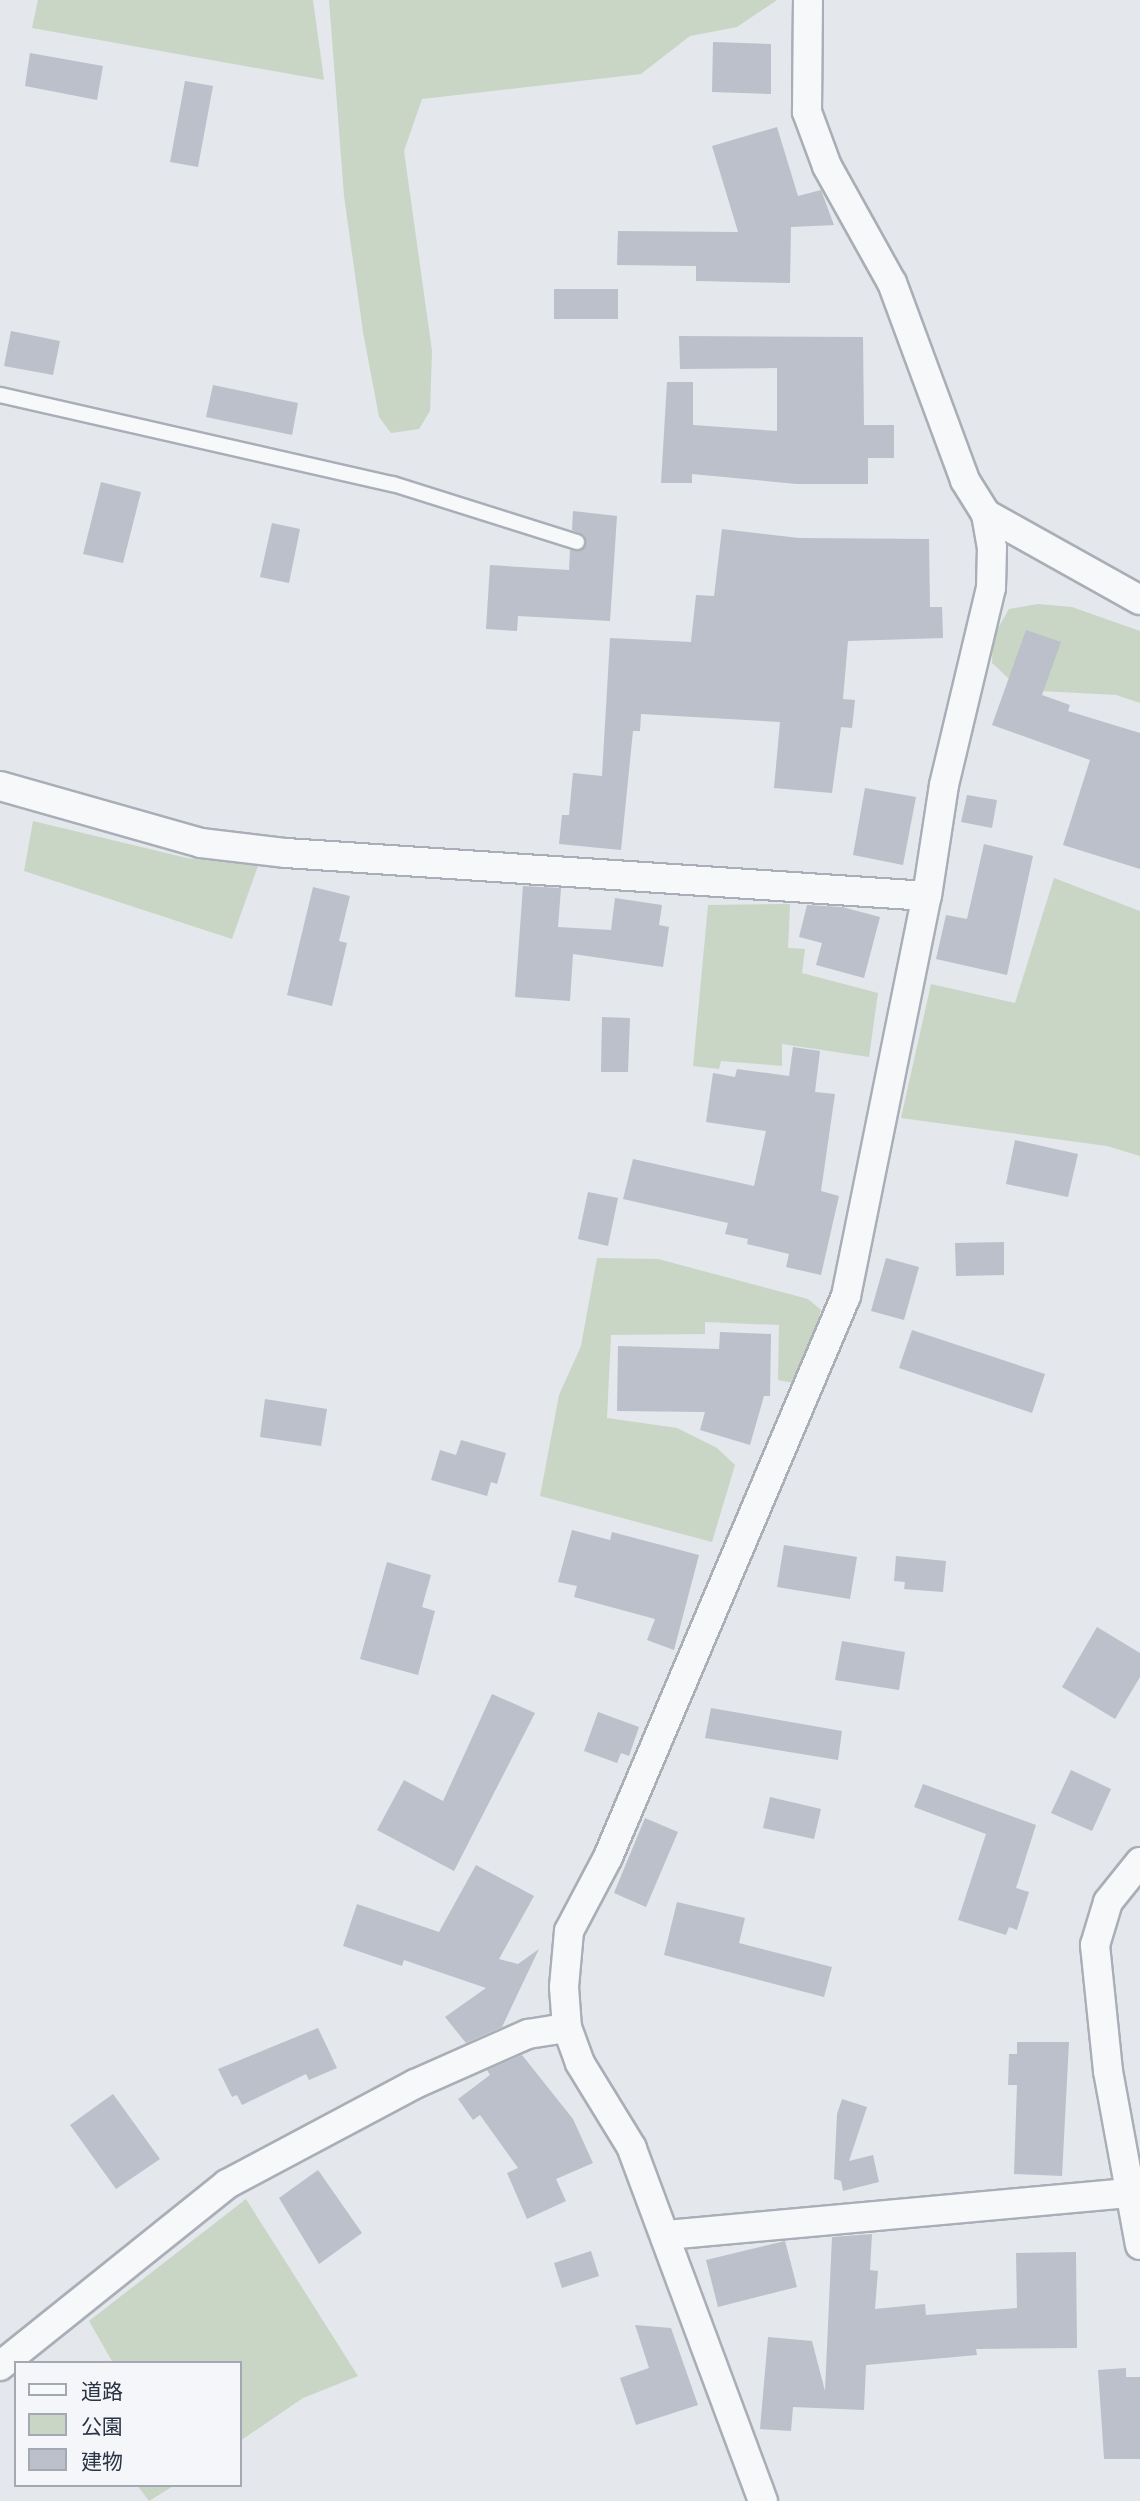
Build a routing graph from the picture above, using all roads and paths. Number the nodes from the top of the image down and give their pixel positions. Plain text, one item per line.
1 (808, 0) edge
2 (0, 395) edge
3 (986, 514) junction
4 (577, 542) dead end
5 (1140, 600) edge
6 (0, 786) edge
7 (927, 897) junction
8 (1140, 1863) edge
9 (567, 2028) junction
10 (1128, 2193) junction
11 (667, 2235) junction
12 (1140, 2245) edge
13 (0, 2366) edge
14 (763, 2501) edge

1 - 3 street
2 - 4 lane
3 - 5 street
3 - 7 street
6 - 7 street
7 - 9 street
8 - 10 street
9 - 11 street
9 - 13 street
10 - 11 street
10 - 12 street
11 - 14 street

